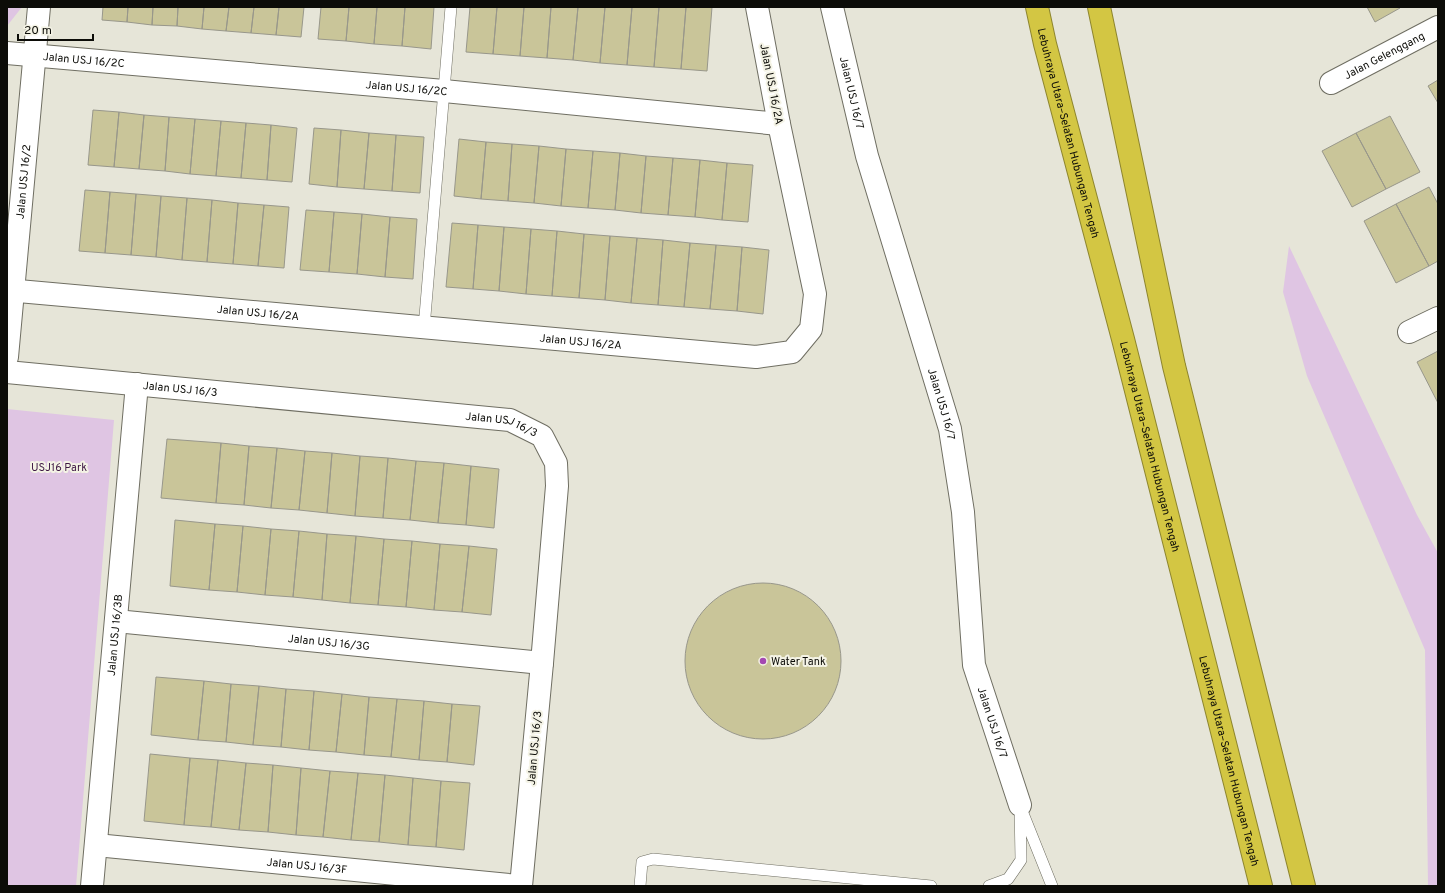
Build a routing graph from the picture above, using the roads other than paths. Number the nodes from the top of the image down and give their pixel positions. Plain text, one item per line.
1 (39, 7) edge
2 (451, 7) edge
3 (757, 7) edge
4 (832, 7) edge
5 (1037, 7) edge
6 (1099, 7) edge
7 (1438, 26) edge
8 (7, 53) edge
9 (34, 56) junction
10 (1331, 83) dead end
11 (444, 91) junction
12 (779, 124) junction
13 (10, 290) edge
14 (1438, 318) edge
15 (424, 328) junction
16 (1409, 332) dead end
17 (7, 356) edge
18 (7, 372) edge
19 (137, 384) junction
20 (116, 621) junction
21 (542, 663) junction
22 (1020, 805) junction
23 (96, 845) junction
24 (92, 886) edge
25 (520, 886) edge
26 (640, 886) edge
27 (931, 886) edge
28 (988, 886) edge
29 (1052, 886) edge
30 (1261, 886) edge
31 (1304, 886) edge

1 - 9 street, Jalan USJ 16/2
2 - 11 lane
3 - 12 street, Jalan USJ 16/2A
4 - 22 street, Jalan USJ 16/7
5 - 30 highway, Lebuhraya Utara–Selatan Hubungan Tengah
6 - 31 highway
7 - 10 street, Jalan Gelenggang
8 - 9 street, Jalan USJ 16/2C
9 - 11 street, Jalan USJ 16/2C
9 - 13 street, Jalan USJ 16/2
11 - 12 street, Jalan USJ 16/2C
11 - 15 lane
12 - 15 street, Jalan USJ 16/2A
13 - 15 street, Jalan USJ 16/2A
13 - 17 street, Jalan USJ 16/2
14 - 16 street
18 - 19 street, Jalan USJ 16/3
19 - 20 street, Jalan USJ 16/3B
19 - 21 street, Jalan USJ 16/3
20 - 21 street, Jalan USJ 16/3G
20 - 23 street, Jalan USJ 16/3B
21 - 25 street, Jalan USJ 16/3
22 - 28 lane
22 - 29 lane
23 - 24 street, Jalan USJ 16/3B
23 - 25 street, Jalan USJ 16/3F
26 - 27 lane

